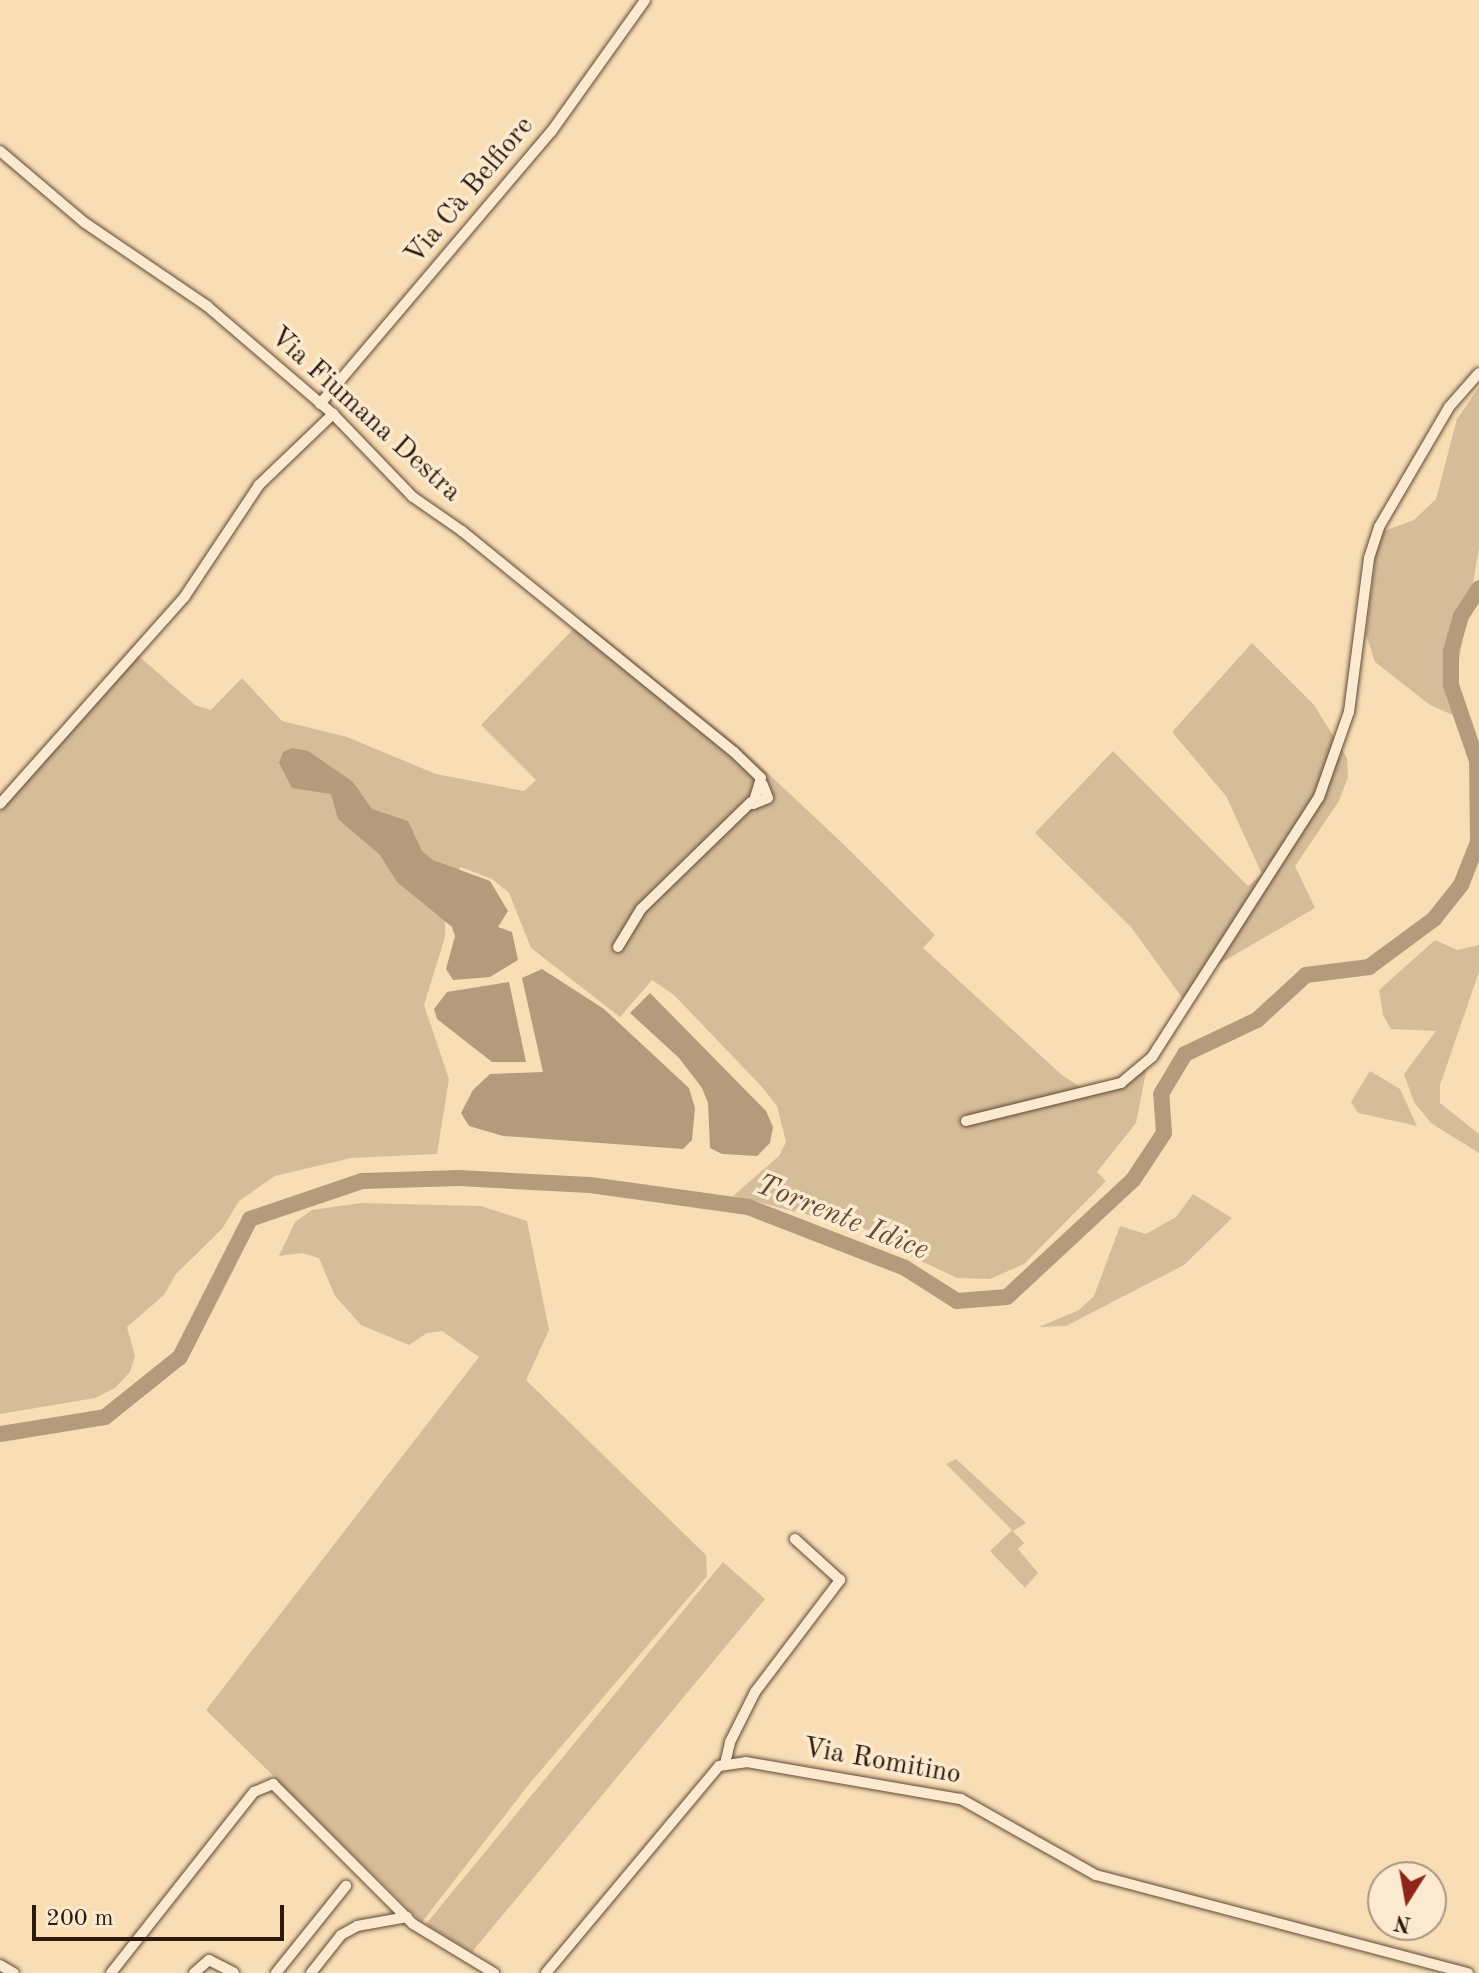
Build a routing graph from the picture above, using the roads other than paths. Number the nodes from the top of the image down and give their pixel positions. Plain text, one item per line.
1 (645, 0) edge
2 (0, 151) edge
3 (1479, 373) edge
4 (320, 404) junction
5 (333, 414) junction
6 (0, 804) edge
7 (618, 947) dead end
8 (966, 1121) dead end
9 (795, 1539) dead end
10 (725, 1764) junction
11 (346, 1886) dead end
12 (393, 1905) junction
13 (407, 1917) junction
14 (371, 1922) junction
15 (0, 1965) edge
16 (14, 1973) edge
17 (111, 1973) edge
18 (194, 1973) edge
19 (234, 1973) edge
20 (276, 1973) edge
21 (311, 1973) edge
22 (494, 1973) edge
23 (546, 1973) edge
24 (1468, 1973) edge

1 - 4 street, Via Cà Belfiore
2 - 4 street, Via Fiumana Destra
3 - 8 street
4 - 5 street, Via Fiumana Destra
5 - 6 street
5 - 7 street, Via Fiumana Destra
9 - 10 street
10 - 23 street
10 - 24 street, Via Romitino
11 - 20 street
12 - 13 street
12 - 14 street
12 - 17 street
13 - 14 street
13 - 22 street
14 - 21 street
15 - 16 street
18 - 19 street

